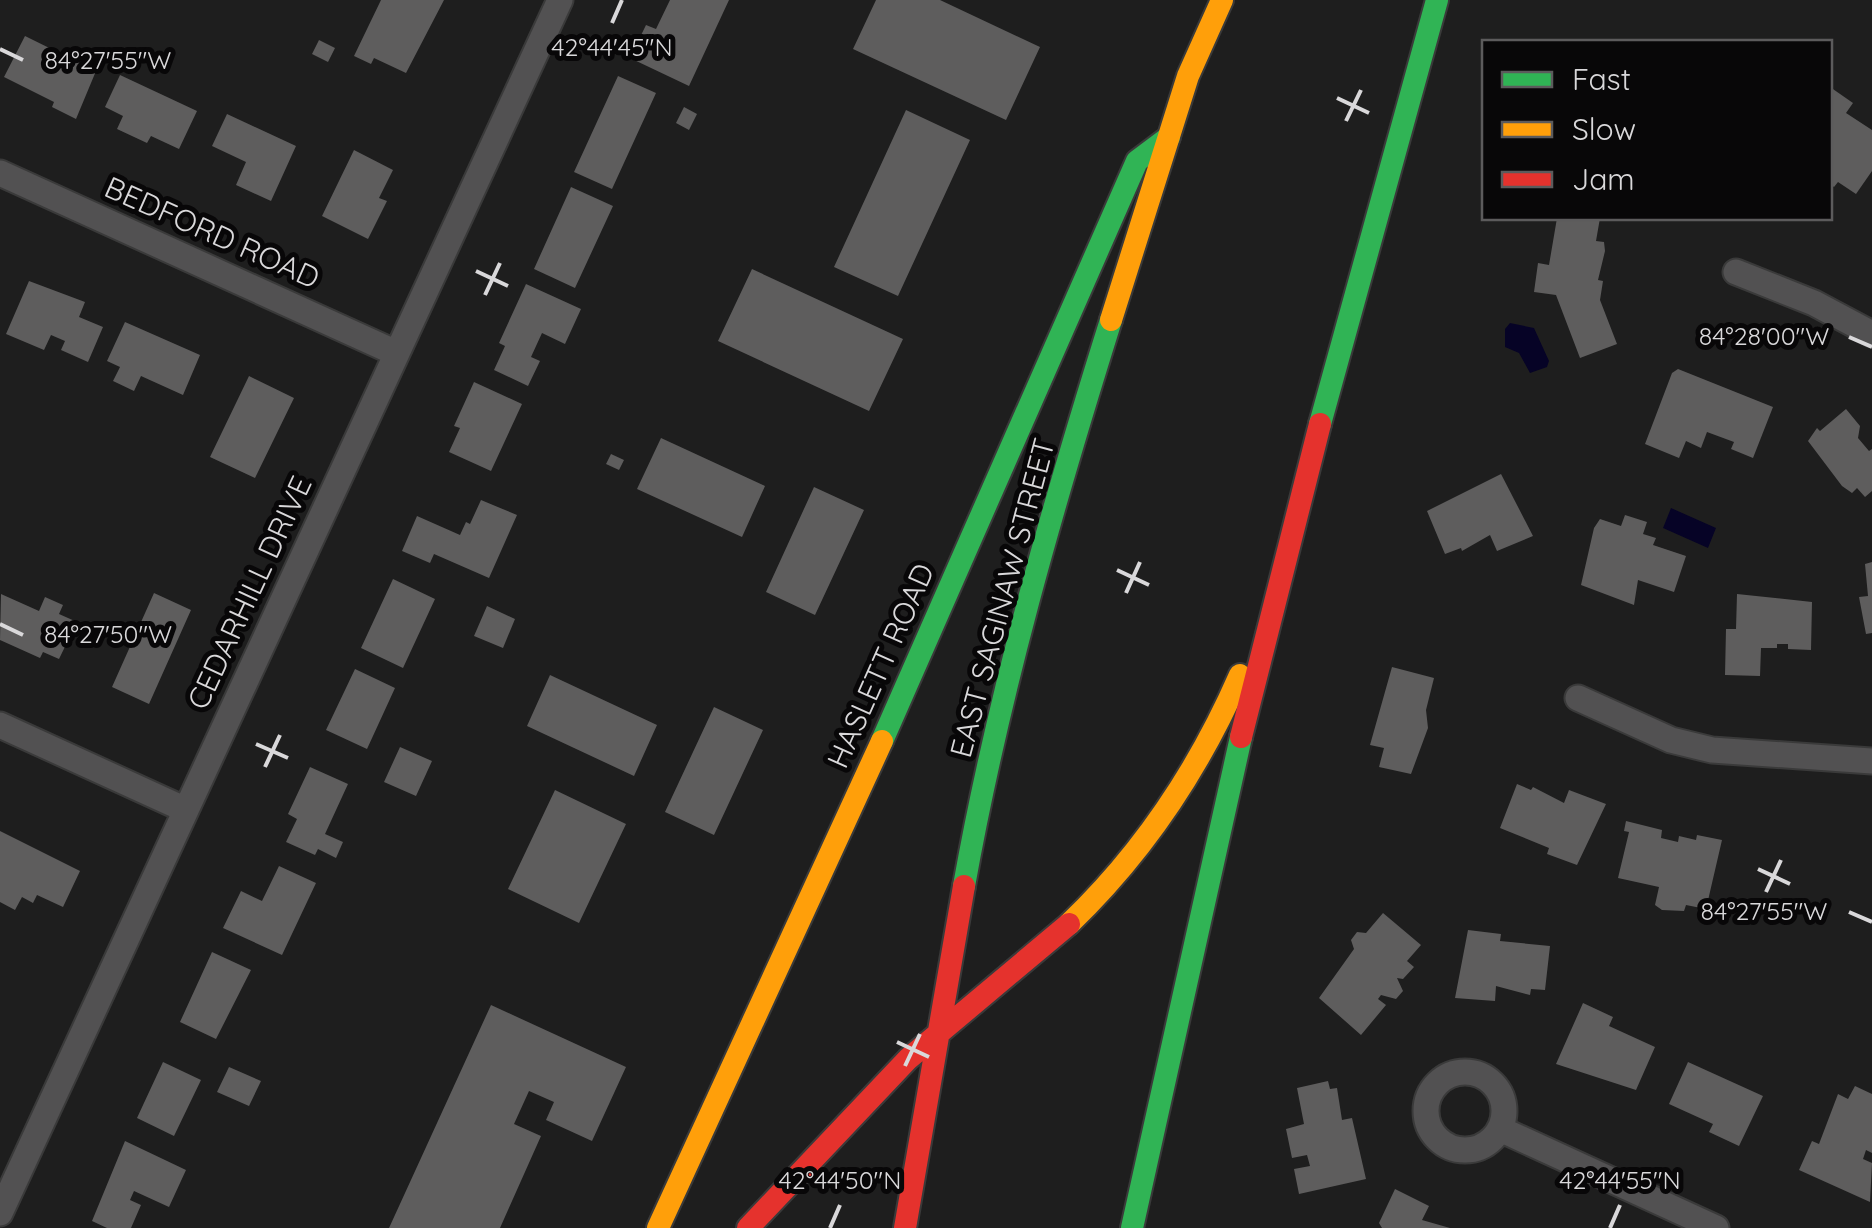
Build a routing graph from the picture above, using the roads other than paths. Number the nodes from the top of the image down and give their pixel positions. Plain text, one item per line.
1 (560, 0) edge
2 (1222, 0) edge
3 (1438, 0) edge
4 (1169, 137) junction
5 (0, 173) edge
6 (1736, 272) dead end
7 (1872, 334) edge
8 (396, 353) junction
9 (1278, 578) junction
10 (1578, 698) dead end
11 (0, 725) edge
12 (1872, 760) edge
13 (186, 810) junction
14 (936, 1034) junction
15 (1500, 1129) dead end
16 (0, 1213) edge
17 (658, 1228) edge
18 (748, 1228) edge
19 (905, 1228) edge
20 (1132, 1228) edge
21 (1716, 1228) edge

1 - 8 street, CEDARHILL DRIVE
2 - 4 main road, EAST SAGINAW STREET
3 - 9 main road
4 - 14 main road, EAST SAGINAW STREET
4 - 17 main road, HASLETT ROAD
5 - 8 street, BEDFORD ROAD
6 - 7 street
8 - 13 street, CEDARHILL DRIVE
9 - 14 main road
9 - 20 main road
10 - 12 street
11 - 13 street
13 - 16 street, CEDARHILL DRIVE
14 - 18 main road
14 - 19 main road, EAST SAGINAW STREET
15 - 21 street

